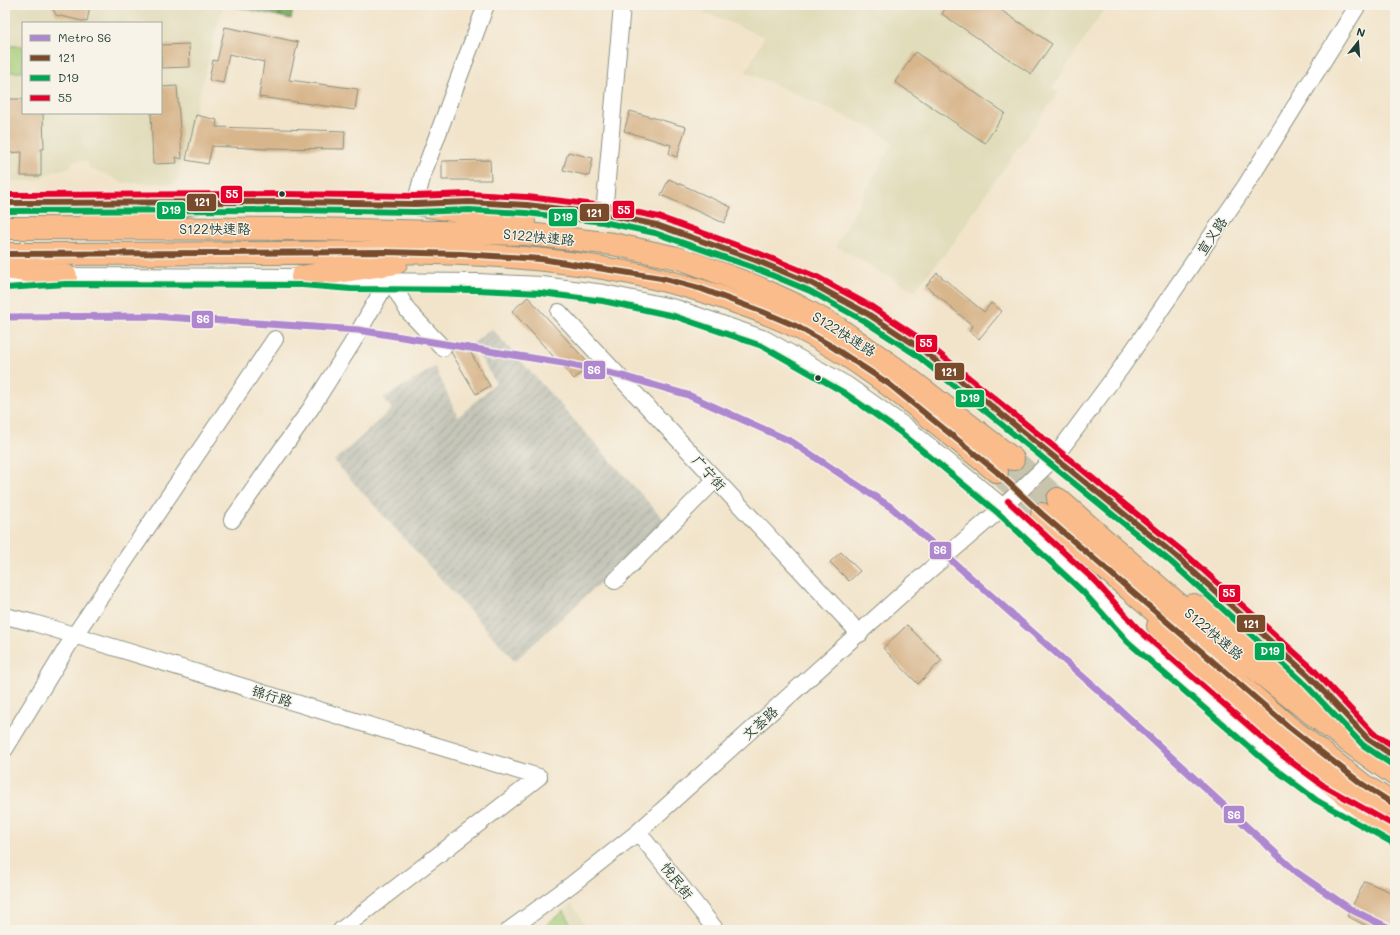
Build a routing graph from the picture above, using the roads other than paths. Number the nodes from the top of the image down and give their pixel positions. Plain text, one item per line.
1 (486, 5) edge
2 (622, 5) edge
3 (1358, 5) edge
4 (5, 203) edge
5 (195, 203) junction
6 (415, 204) junction
7 (604, 214) junction
8 (15, 228) edge
9 (612, 244) junction
10 (5, 254) edge
11 (461, 254) junction
12 (5, 268) edge
13 (66, 276) junction
14 (302, 277) junction
15 (5, 280) edge
16 (389, 282) junction
17 (558, 312) dead end
18 (275, 339) dead end
19 (443, 348) dead end
20 (1054, 458) junction
21 (715, 480) junction
22 (1058, 499) tunnel mouth
23 (1003, 507) junction
24 (1042, 514) tunnel mouth
25 (232, 520) dead end
26 (615, 581) dead end
27 (1158, 587) junction
28 (1133, 591) junction
29 (5, 616) edge
30 (860, 634) junction
31 (74, 636) junction
32 (1368, 739) junction
33 (5, 749) edge
34 (1395, 757) edge
35 (1395, 775) edge
36 (1395, 805) edge
37 (638, 832) junction
38 (1395, 834) edge
39 (341, 930) edge
40 (509, 930) edge
41 (716, 930) edge

1 - 6 street
2 - 7 street
3 - 20 street, 宣义路
4 - 5 street
5 - 6 street
5 - 8 highway
6 - 7 street
6 - 9 highway
7 - 20 street
8 - 9 highway, S122快速路
9 - 11 highway, S122快速路
10 - 11 highway, S122快速路
11 - 14 highway
12 - 13 highway
13 - 14 street
13 - 15 street
14 - 16 street
16 - 19 street
16 - 23 street
16 - 25 street
17 - 21 street, 广宁街
18 - 31 street
20 - 23 street, 宣义路
20 - 32 street
21 - 26 street
21 - 30 street, 广宁街
22 - 27 highway, S122快速路
23 - 30 street, 文荟路
23 - 38 street
24 - 28 highway, S122快速路
27 - 32 highway
27 - 35 highway, S122快速路
28 - 36 highway, S122快速路
28 - 38 highway
29 - 31 street, 锦行路
30 - 37 street, 文荟路
31 - 33 street
31 - 39 street, 锦行路
32 - 34 street
37 - 40 street, 文荟路
37 - 41 street, 悦民街

